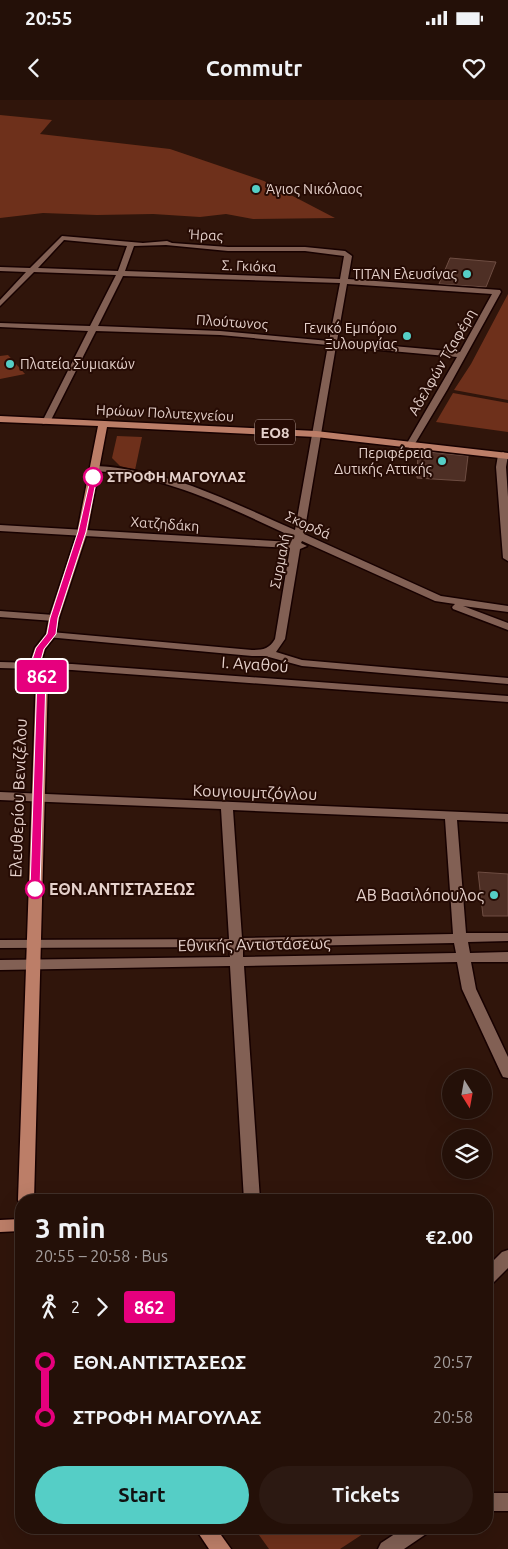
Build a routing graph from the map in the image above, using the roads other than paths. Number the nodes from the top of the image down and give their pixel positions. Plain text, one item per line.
1 (132, 243) junction
2 (348, 256) joint
3 (0, 269) edge
4 (32, 270) junction
5 (120, 274) junction
6 (343, 281) junction
7 (497, 292) joint
8 (0, 304) edge
9 (0, 325) edge
10 (94, 328) junction
11 (333, 343) junction
12 (462, 355) junction
13 (0, 420) edge
14 (46, 422) junction
15 (103, 424) junction
16 (316, 434) junction
17 (410, 444) junction
18 (505, 455) edge
19 (95, 468) junction
20 (0, 528) edge
21 (82, 532) junction
22 (297, 541) junction
23 (508, 558) edge
24 (439, 599) junction
25 (508, 609) edge
26 (0, 614) edge
27 (54, 618) junction
28 (508, 627) edge
29 (51, 634) junction
30 (268, 653) junction
31 (0, 665) edge
32 (45, 666) junction
33 (508, 680) edge
34 (508, 699) edge
35 (0, 796) edge
36 (38, 798) junction
37 (227, 807) junction
38 (451, 816) junction
39 (508, 818) edge
40 (508, 937) edge
41 (460, 938) junction
42 (236, 943) junction
43 (0, 944) edge
44 (34, 944) junction
45 (463, 957) junction
46 (508, 957) edge
47 (238, 962) junction
48 (0, 964) edge
49 (32, 964) junction
50 (508, 1073) edge
51 (26, 1194) edge
52 (252, 1194) edge
53 (15, 1225) edge
54 (0, 1226) edge
55 (508, 1257) edge
56 (493, 1272) edge
57 (493, 1502) edge
58 (508, 1502) edge
59 (210, 1534) edge
60 (410, 1534) edge
61 (221, 1549) edge
62 (388, 1549) edge

1 - 2 street, Ήρας
1 - 4 street, Ήρας
1 - 5 street
2 - 6 street, Συρμαλή
3 - 4 street, Σ. Γκιόκα
4 - 5 street, Σ. Γκιόκα
4 - 8 street
5 - 6 street, Σ. Γκιόκα
5 - 10 street
6 - 7 street, Σ. Γκιόκα
6 - 11 street, Συρμαλή
7 - 12 street, Αδελφών Τζαφέρη
9 - 10 street, Πλούτωνος
10 - 11 street, Πλούτωνος
10 - 14 street
11 - 12 street, Πλούτωνος
11 - 16 street, Συρμαλή
12 - 17 street, Αδελφών Τζαφέρη
13 - 14 main road, Ηρώων Πολυτεχνείου / ΕΟ8
14 - 15 main road, Ηρώων Πολυτεχνείου / ΕΟ8
15 - 16 main road, Ηρώων Πολυτεχνείου / ΕΟ8
15 - 19 main road
16 - 17 main road, Ηρώων Πολυτεχνείου / ΕΟ8
16 - 22 street, Συρμαλή
17 - 18 main road, Ηρώων Πολυτεχνείου / ΕΟ8
18 - 23 street
19 - 21 main road
19 - 22 street, Σκορδά
20 - 21 street, Χατζηδάκη
21 - 22 street, Χατζηδάκη
21 - 27 main road
22 - 24 street, Σκορδά
22 - 30 street, Συρμαλή
24 - 25 street, Σκορδά
24 - 28 street
26 - 27 street
27 - 29 main road
29 - 30 street
29 - 32 main road, Ελευθερίου Βενιζέλου
30 - 33 street
31 - 32 street, Ι. Αγαθού
32 - 34 street, Ι. Αγαθού
32 - 36 main road, Ελευθερίου Βενιζέλου
35 - 36 street, Κουγιουμτζόγλου
36 - 37 street, Κουγιουμτζόγλου
36 - 44 main road, Ελευθερίου Βενιζέλου
37 - 38 street, Κουγιουμτζόγλου
37 - 42 street
38 - 39 street, Κουγιουμτζόγλου
38 - 41 street
40 - 41 street, Εθνικής Αντιστάσεως
41 - 42 street, Εθνικής Αντιστάσεως
41 - 45 street
42 - 44 street, Εθνικής Αντιστάσεως
42 - 47 street
43 - 44 street, Εθνικής Αντιστάσεως
44 - 49 main road, Ελευθερίου Βενιζέλου
45 - 46 street, Εθνικής Αντιστάσεως
45 - 47 street, Εθνικής Αντιστάσεως
45 - 50 street
47 - 49 street, Εθνικής Αντιστάσεως
47 - 52 street
48 - 49 street, Εθνικής Αντιστάσεως
49 - 51 main road, Ελευθερίου Βενιζέλου
53 - 54 main road
55 - 56 street
57 - 58 street
59 - 61 main road
60 - 62 street

